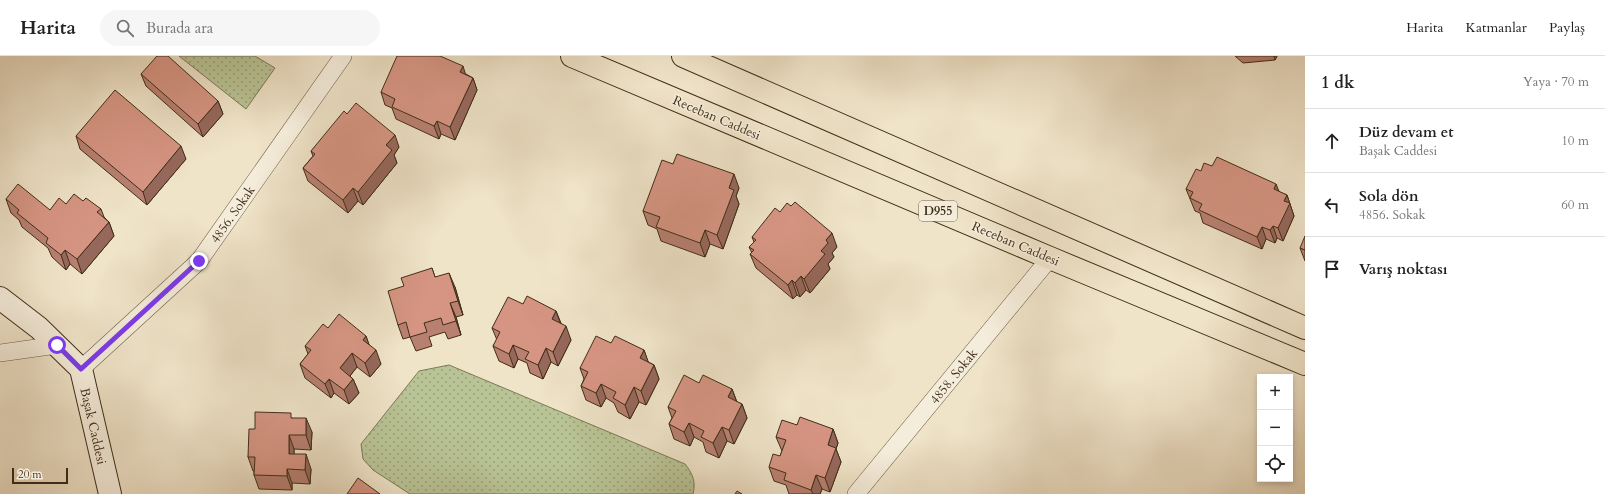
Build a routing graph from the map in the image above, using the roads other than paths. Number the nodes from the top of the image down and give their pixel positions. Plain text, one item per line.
1 (343, 56) edge
2 (572, 56) edge
3 (683, 56) edge
4 (1050, 258) junction
5 (0, 298) edge
6 (1305, 328) edge
7 (57, 345) junction
8 (0, 353) edge
9 (1305, 364) edge
10 (81, 369) junction
11 (110, 494) edge
12 (856, 494) edge

1 - 10 street, 4856. Sokak
2 - 4 highway, Receban Caddesi / D955
3 - 6 highway
4 - 9 highway, Receban Caddesi / D955
4 - 12 street, 4858. Sokak
5 - 7 street
7 - 8 street
7 - 10 street
10 - 11 street, Başak Caddesi

